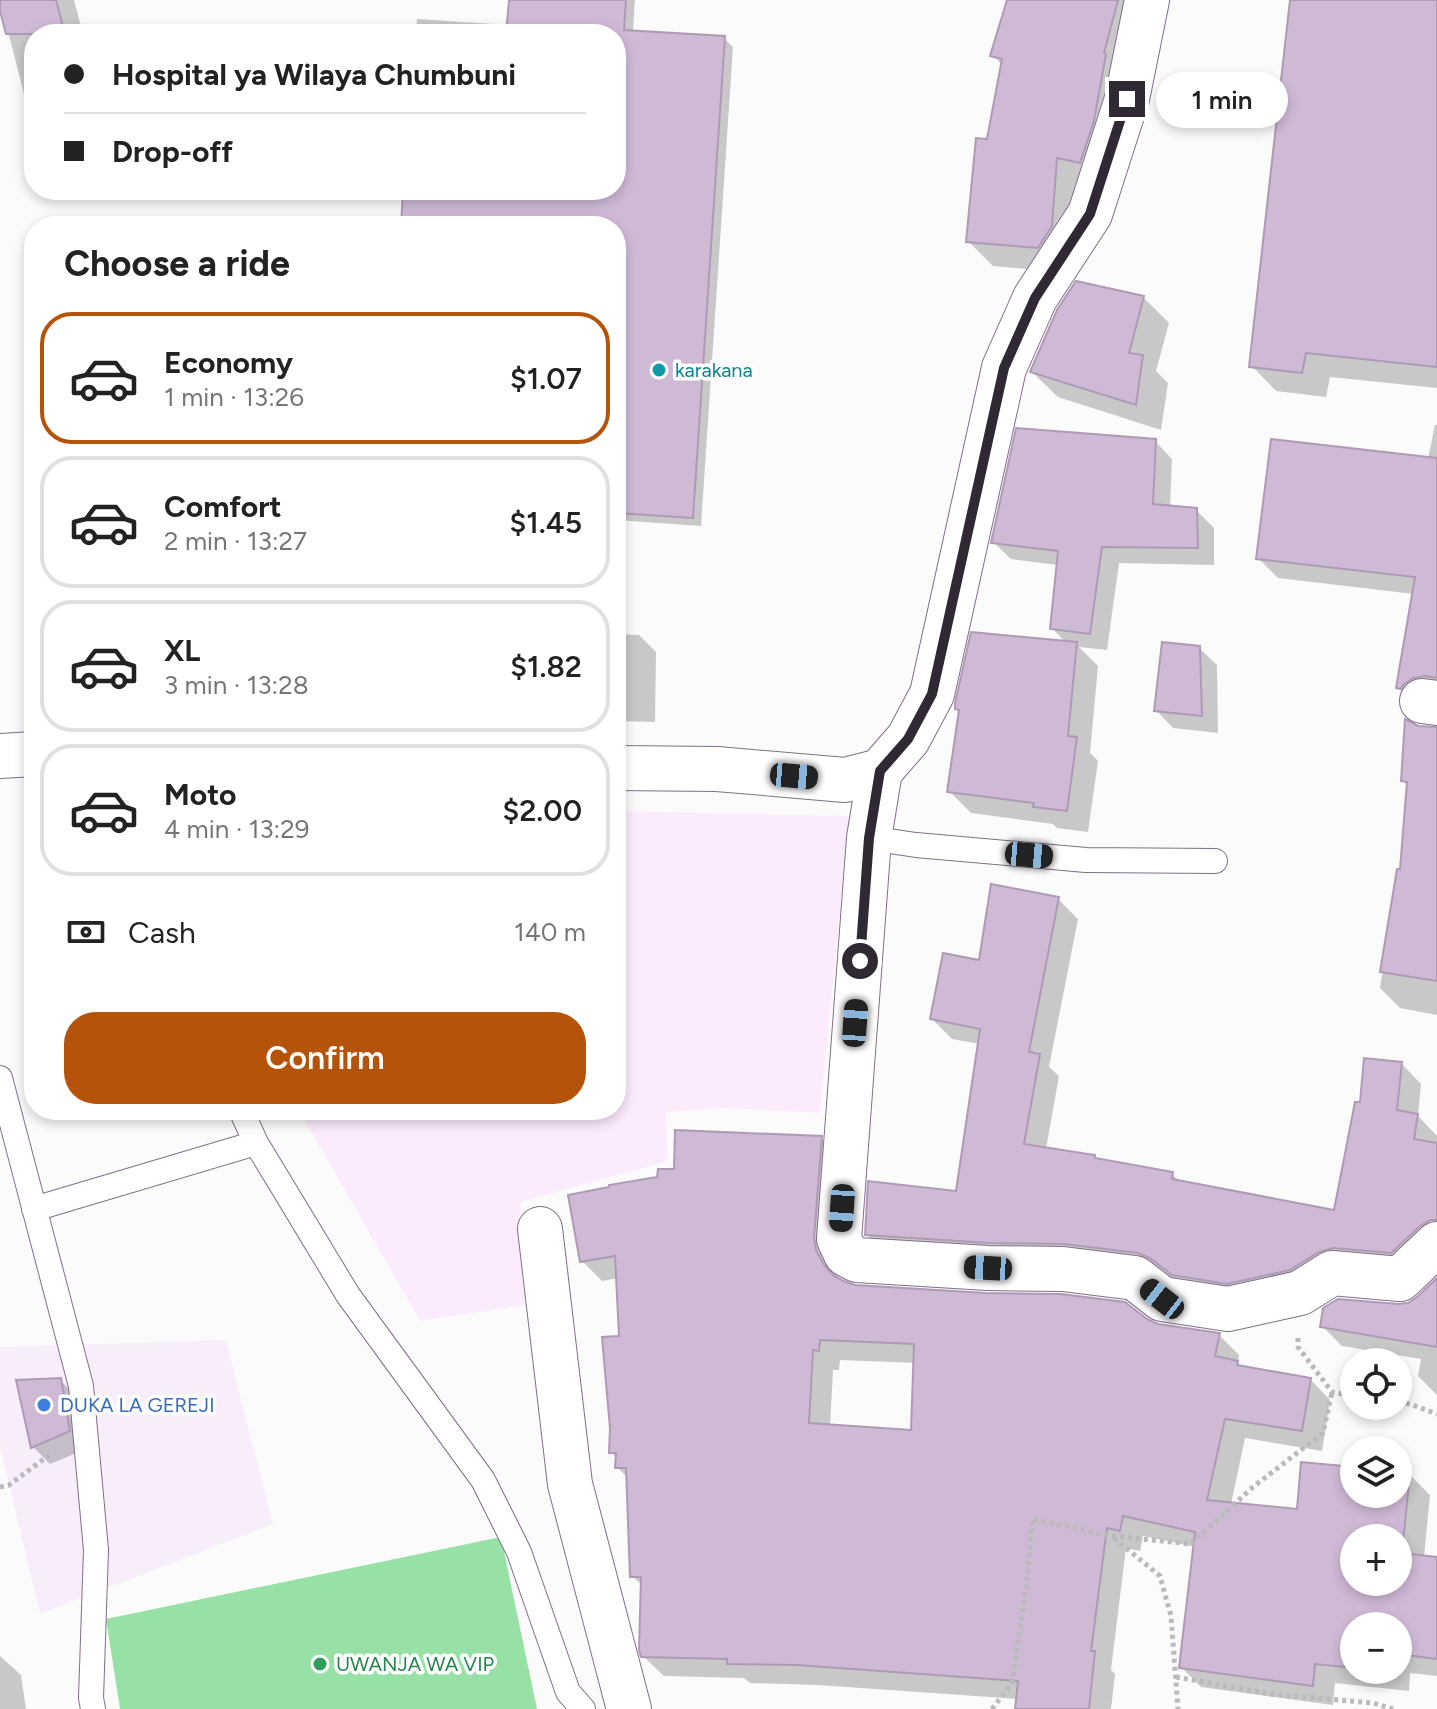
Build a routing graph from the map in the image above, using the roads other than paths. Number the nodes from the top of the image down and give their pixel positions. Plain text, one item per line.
1 (1147, 0) edge
2 (24, 755) edge
3 (0, 756) edge
4 (626, 768) edge
5 (880, 771) junction
6 (869, 838) junction
7 (1215, 861) dead end
8 (0, 1078) edge
9 (246, 1120) edge
10 (256, 1143) junction
11 (34, 1209) junction
12 (540, 1229) dead end
13 (1437, 1244) edge
14 (93, 1709) edge
15 (583, 1709) edge
16 (629, 1709) edge

1 - 5 street
2 - 3 street
4 - 5 street
5 - 6 street
6 - 7 lane
6 - 13 street
8 - 11 lane
9 - 10 lane
10 - 11 lane
10 - 15 lane
11 - 14 lane
12 - 16 street

